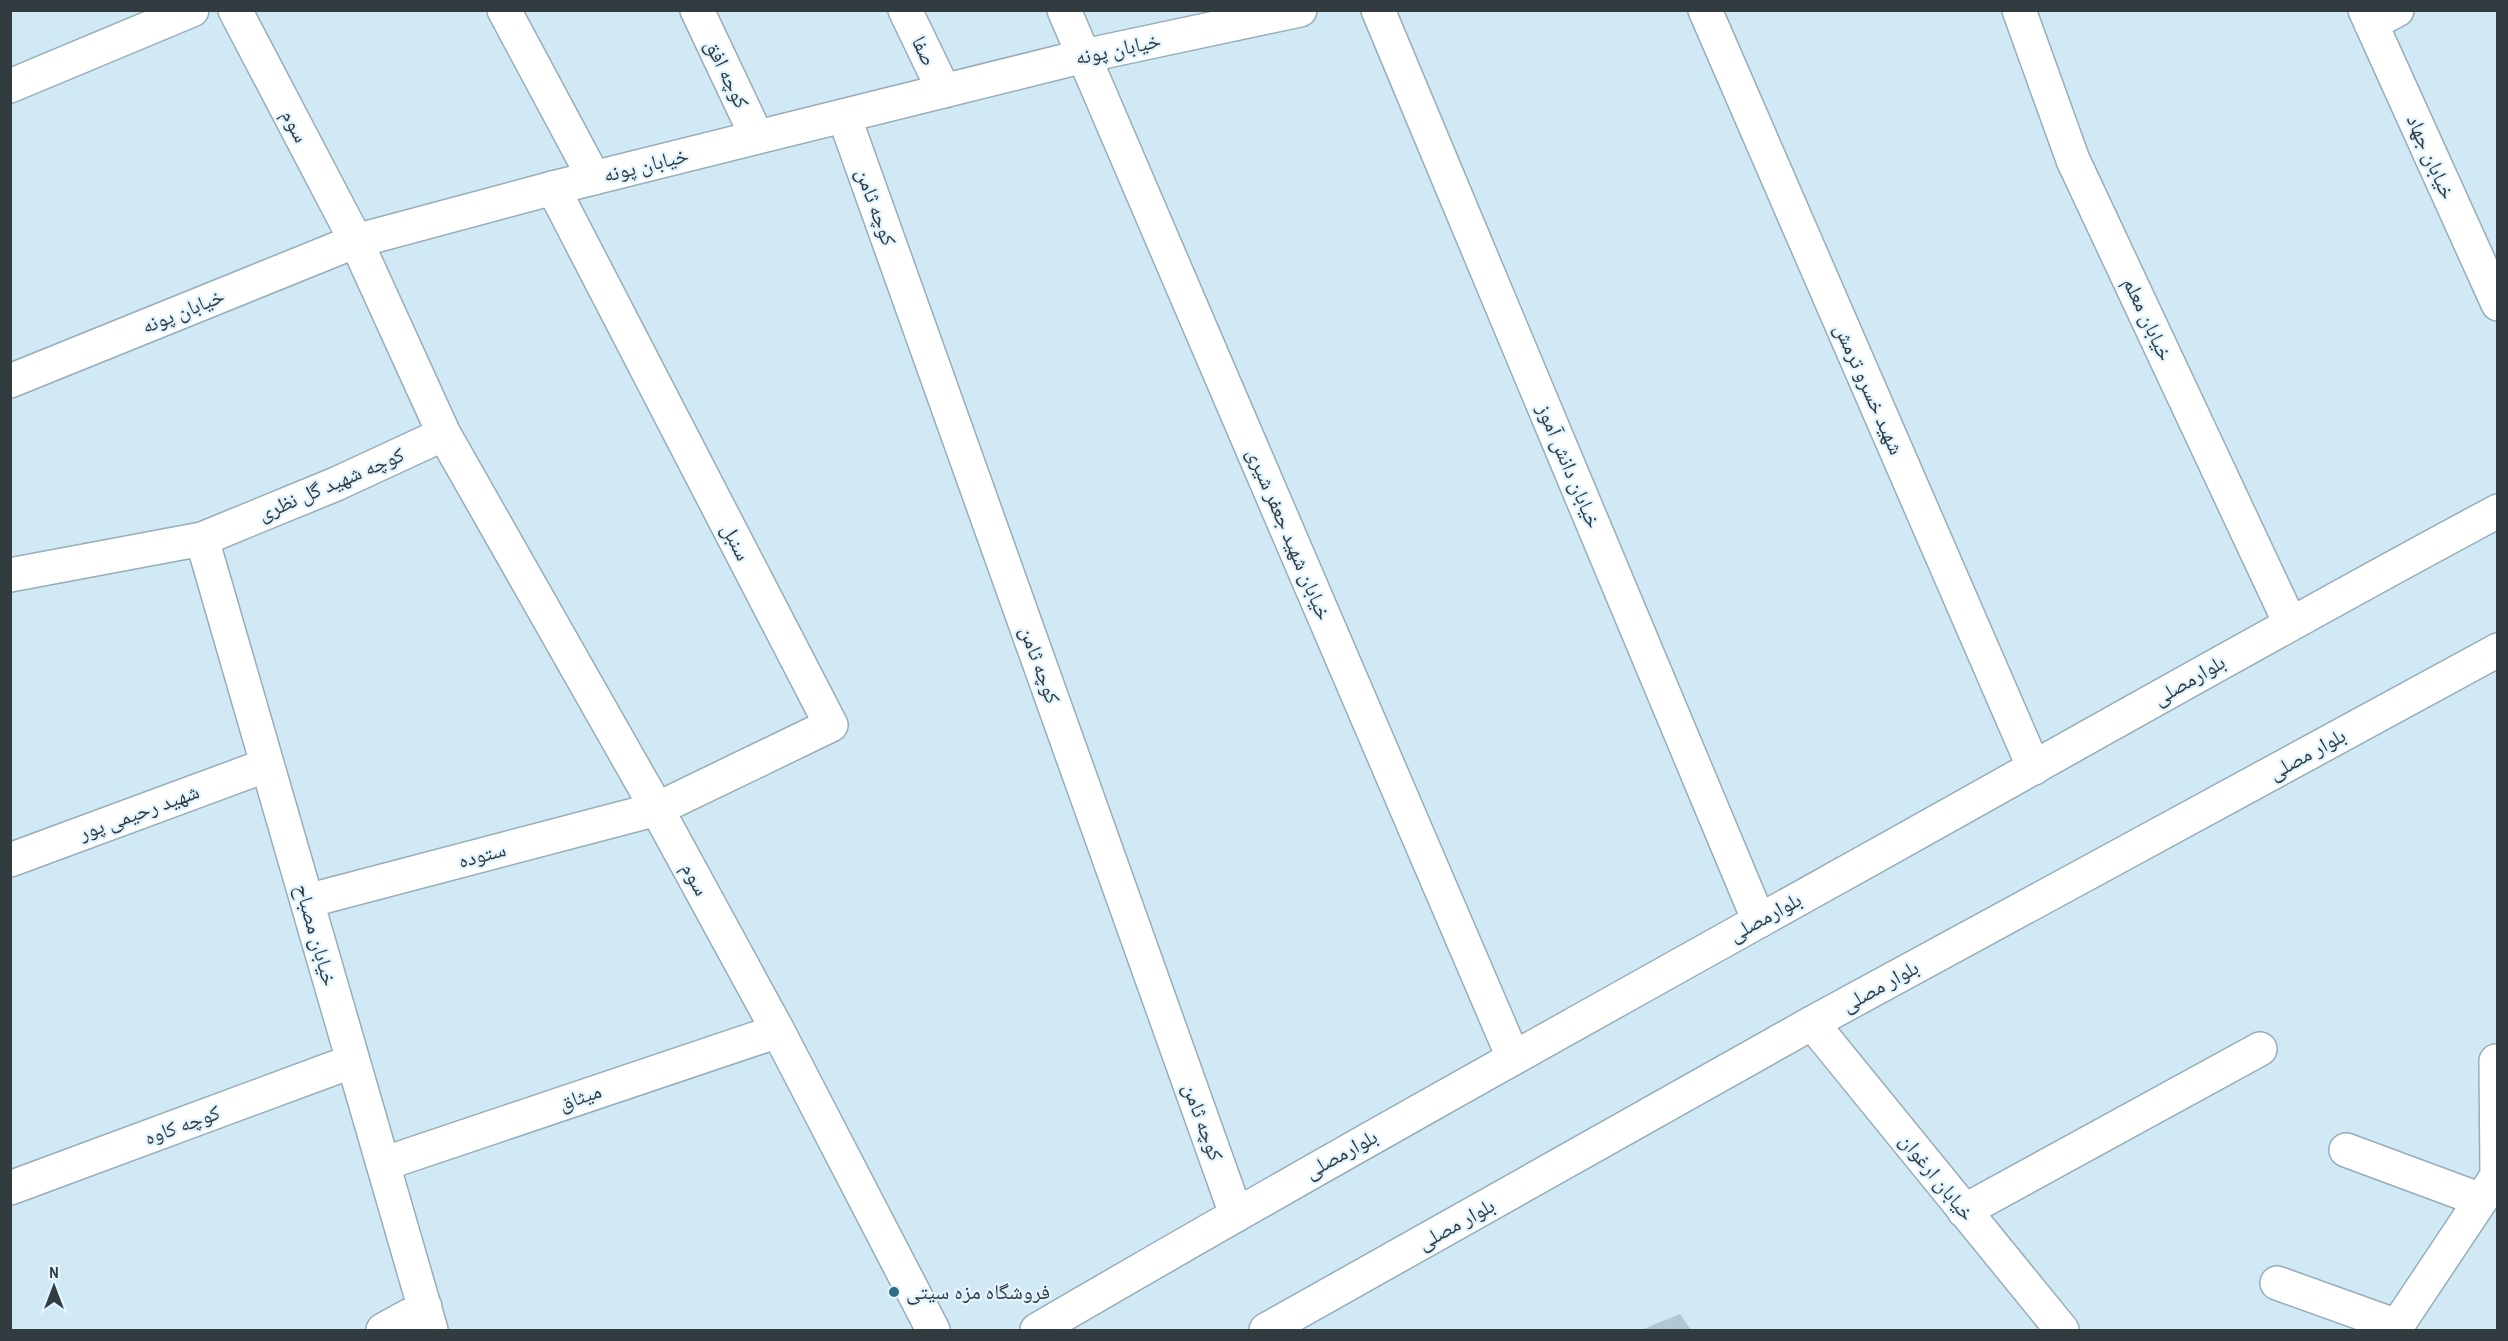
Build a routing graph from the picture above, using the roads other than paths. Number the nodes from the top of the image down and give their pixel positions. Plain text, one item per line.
1 (192, 10) edge
2 (235, 10) edge
3 (504, 10) edge
4 (697, 10) edge
5 (904, 10) edge
6 (1064, 10) edge
7 (1300, 10) edge
8 (1378, 10) edge
9 (1705, 10) edge
10 (2019, 10) edge
11 (2378, 15) edge
12 (1084, 56) junction
13 (10, 86) edge
14 (944, 90) junction
15 (844, 116) junction
16 (757, 137) junction
17 (594, 178) junction
18 (553, 188) junction
19 (356, 241) junction
20 (2498, 304) edge
21 (10, 381) edge
22 (444, 434) junction
23 (2498, 512) edge
24 (202, 538) junction
25 (10, 574) edge
26 (2290, 623) junction
27 (2498, 650) edge
28 (267, 765) junction
29 (2034, 768) junction
30 (657, 809) junction
31 (10, 860) edge
32 (307, 901) junction
33 (1759, 921) junction
34 (1812, 1023) junction
35 (778, 1031) junction
36 (2260, 1049) dead end
37 (1513, 1058) junction
38 (353, 1061) junction
39 (2496, 1061) dead end
40 (2346, 1150) dead end
41 (382, 1164) junction
42 (10, 1188) edge
43 (2481, 1200) junction
44 (1964, 1211) junction
45 (1236, 1214) junction
46 (2277, 1283) dead end
47 (428, 1319) edge
48 (2395, 1328) edge
49 (382, 1330) edge
50 (933, 1330) edge
51 (1037, 1330) edge
52 (1266, 1330) edge
53 (2062, 1330) edge

1 - 13 street
2 - 19 street, سوم
3 - 17 street
4 - 16 street, کوچه افق
5 - 14 street, صفا
6 - 12 street, خیابان شهید جعفر شیری
7 - 12 street, خیابان پونه
8 - 33 street, خیابان دانش آموز
9 - 29 street, شهید خسرو ترمش
10 - 26 street, خیابان معلم
11 - 20 street, خیابان جهاد
12 - 14 street, خیابان پونه
12 - 37 street, خیابان شهید جعفر شیری
14 - 15 street, خیابان پونه
15 - 16 street, خیابان پونه
15 - 45 street, کوچه ثامن
16 - 17 street, خیابان پونه
17 - 18 street, خیابان پونه
18 - 19 street, خیابان پونه
18 - 30 street, سنبل
19 - 21 street, خیابان پونه
19 - 22 street
22 - 24 street, کوچه شهید گل نظری
22 - 30 street, سوم
23 - 26 street, بلوارمصلی
24 - 25 street, کوچه شهید گل نظری
24 - 28 street, خیابان مصباح
26 - 29 street, بلوارمصلی
27 - 34 street, بلوار مصلی
28 - 31 street, شهید رحیمی پور
28 - 32 street, خیابان مصباح
29 - 33 street, بلوارمصلی
30 - 32 street, ستوده
30 - 35 street, سوم
32 - 38 street, خیابان مصباح
33 - 37 street, بلوارمصلی
34 - 44 street, خیابان ارغوان
34 - 52 street, بلوار مصلی
35 - 41 street, میثاق
35 - 50 street, سوم
36 - 44 street
37 - 45 street, بلوارمصلی
38 - 41 street, خیابان مصباح
38 - 42 street, کوچه کاوه
39 - 43 street
40 - 43 street
41 - 47 street, خیابان مصباح
43 - 48 street
44 - 53 street, خیابان ارغوان
45 - 51 street, بلوارمصلی
46 - 48 street
47 - 49 street

